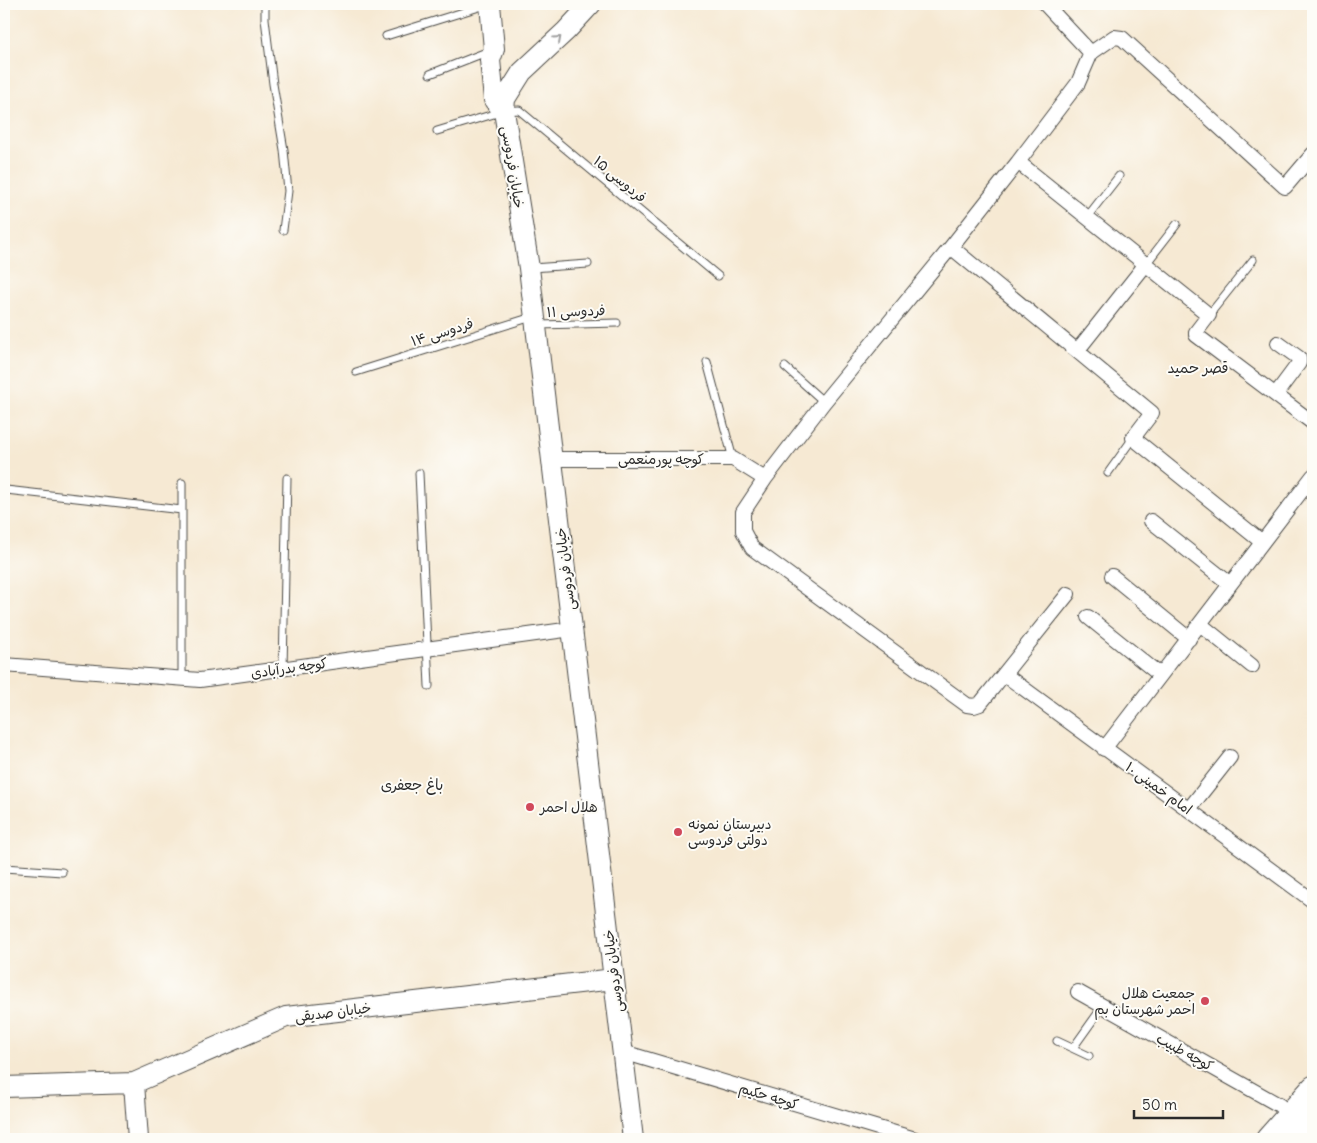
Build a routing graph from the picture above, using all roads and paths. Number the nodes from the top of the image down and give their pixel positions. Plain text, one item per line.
1 (265, 4) edge
2 (490, 4) edge
3 (592, 4) edge
4 (1045, 4) edge
5 (386, 36) dead end
6 (494, 49) junction
7 (1091, 52) junction
8 (522, 72) junction
9 (430, 74) dead end
10 (504, 111) junction
11 (437, 131) dead end
12 (1313, 154) edge
13 (1018, 162) junction
14 (1119, 176) dead end
15 (1087, 217) junction
16 (1177, 224) dead end
17 (282, 230) dead end
18 (951, 247) junction
19 (1253, 260) dead end
20 (588, 264) dead end
21 (1146, 264) junction
22 (529, 268) junction
23 (718, 276) dead end
24 (1209, 315) junction
25 (535, 320) junction
26 (617, 323) dead end
27 (1278, 343) dead end
28 (1077, 351) junction
29 (707, 362) dead end
30 (785, 367) dead end
31 (356, 372) dead end
32 (1276, 394) junction
33 (824, 402) junction
34 (1311, 417) edge
35 (1133, 438) junction
36 (552, 459) junction
37 (733, 459) junction
38 (1108, 472) dead end
39 (419, 473) dead end
40 (1313, 476) edge
41 (287, 478) dead end
42 (765, 479) junction
43 (182, 483) dead end
44 (6, 490) dead end
45 (182, 510) junction
46 (1151, 521) dead end
47 (1262, 542) junction
48 (1112, 576) dead end
49 (1230, 584) junction
50 (1068, 594) dead end
51 (1088, 617) dead end
52 (1200, 624) junction
53 (572, 629) junction
54 (1188, 639) junction
55 (427, 649) junction
56 (4, 665) edge
57 (1252, 666) dead end
58 (283, 669) junction
59 (1004, 674) junction
60 (1160, 675) junction
61 (182, 679) junction
62 (429, 686) dead end
63 (1104, 749) junction
64 (1230, 756) dead end
65 (1189, 809) junction
66 (4, 868) edge
67 (62, 872) dead end
68 (1313, 901) edge
69 (614, 979) junction
70 (1078, 992) dead end
71 (1103, 1006) junction
72 (1057, 1040) dead end
73 (1073, 1048) junction
74 (623, 1052) junction
75 (1089, 1056) dead end
76 (134, 1083) junction
77 (4, 1087) edge
78 (1313, 1087) edge
79 (1289, 1114) junction
80 (1313, 1114) edge
81 (138, 1139) edge
82 (634, 1139) edge
83 (915, 1139) edge
84 (1267, 1139) edge
85 (1291, 1139) edge

1 - 17 lane
2 - 5 lane
2 - 6 street, خیابان فردوسی
8 -> 3 street
4 - 7 street
6 - 8 street
6 - 9 lane
6 - 10 street, خیابان فردوسی
7 - 12 street
7 - 13 street
8 - 10 street
10 - 11 lane
10 - 22 street, خیابان فردوسی
10 - 23 lane, فردوسی ۱۵
13 - 15 street
13 - 18 street
14 - 15 lane
15 - 21 street
16 - 21 lane
18 - 28 street
18 - 33 street
19 - 24 lane
20 - 22 lane
21 - 24 street
21 - 28 street
22 - 25 street, خیابان فردوسی
24 - 32 street
25 - 26 lane, فردوسی ۱۱
25 - 31 lane, فردوسی ۱۴
25 - 36 street, خیابان فردوسی
27 - 32 street
28 - 35 street
29 - 37 lane
30 - 33 lane
32 - 34 street
33 - 42 street
35 - 38 lane
35 - 47 street
36 - 37 street, کوچه پورمنعمی
36 - 53 street, خیابان فردوسی
37 - 42 street
39 - 55 lane
40 - 47 street
41 - 58 lane
42 - 59 street
43 - 45 lane
44 - 45 lane
45 - 61 lane
46 - 49 street
47 - 49 street
48 - 54 street
49 - 52 street
50 - 59 street
51 - 60 street
52 - 54 street
52 - 57 street
53 - 55 street, کوچه بدرآبادی
53 - 69 street, خیابان فردوسی
54 - 60 street
55 - 58 street, کوچه بدرآبادی
55 - 62 lane
56 - 61 street, کوچه بدرآبادی
58 - 61 street, کوچه بدرآبادی
59 - 63 street, امام خمینی ۱۰
60 - 63 street
63 - 65 street, امام خمینی ۱۰
64 - 65 street
65 - 68 street, امام خمینی ۱۰
66 - 67 lane
69 - 74 street, خیابان فردوسی
69 - 76 street, خیابان صدیقی
70 - 71 street, کوچه طبیب
71 - 73 lane
71 - 79 street, کوچه طبیب
72 - 73 lane
73 - 75 lane
74 - 82 street, خیابان فردوسی
74 - 83 street, کوچه حکیم
76 - 77 street, خیابان صدیقی
76 - 81 street
78 - 79 main road
79 - 84 main road
80 - 85 main road

